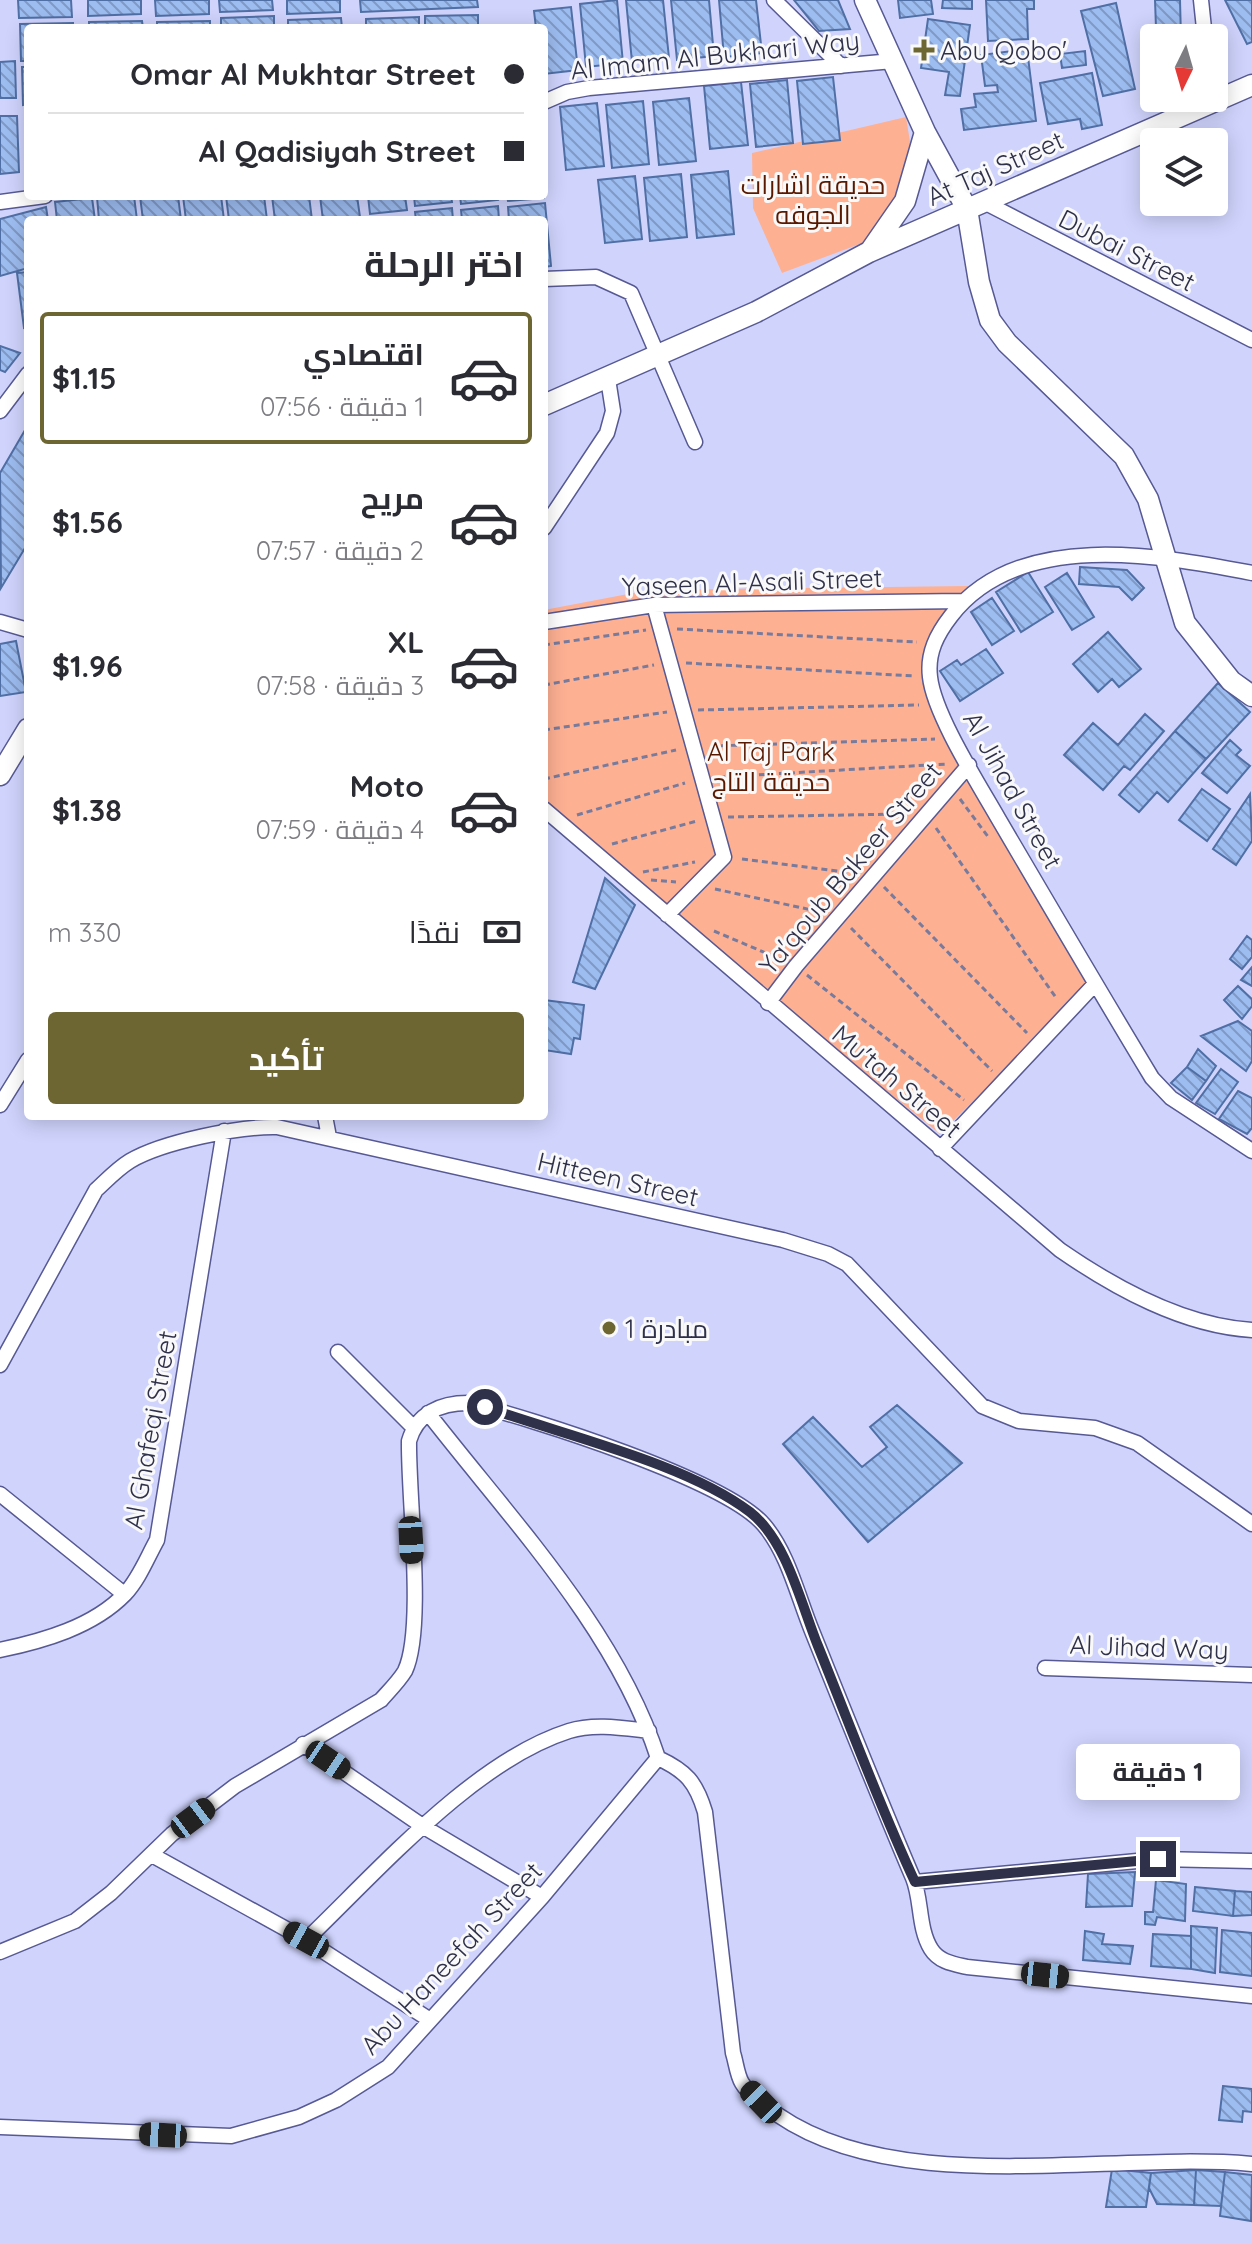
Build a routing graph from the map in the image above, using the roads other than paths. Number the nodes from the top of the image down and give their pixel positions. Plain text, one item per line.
1 (774, 0) edge
2 (865, 0) edge
3 (1201, 0) edge
4 (1204, 24) edge
5 (893, 61) junction
6 (841, 66) junction
7 (1249, 91) edge
8 (1228, 94) edge
9 (548, 100) edge
10 (1180, 112) edge
11 (925, 132) junction
12 (24, 199) edge
13 (0, 202) edge
14 (974, 205) junction
15 (869, 252) junction
16 (548, 279) edge
17 (1252, 340) edge
18 (657, 358) junction
19 (24, 379) edge
20 (608, 379) junction
21 (548, 403) edge
22 (0, 411) edge
23 (695, 442) dead end
24 (548, 522) edge
25 (1169, 560) junction
26 (1252, 573) edge
27 (963, 601) junction
28 (654, 605) junction
29 (548, 621) edge
30 (0, 622) edge
31 (24, 629) edge
32 (1252, 696) edge
33 (24, 736) edge
34 (968, 764) junction
35 (0, 775) edge
36 (548, 812) edge
37 (667, 915) junction
38 (1095, 984) junction
39 (768, 1003) junction
40 (24, 1066) edge
41 (0, 1105) edge
42 (326, 1120) edge
43 (224, 1131) junction
44 (329, 1137) junction
45 (940, 1149) junction
46 (1252, 1151) edge
47 (1252, 1330) edge
48 (5, 1347) edge
49 (338, 1352) dead end
50 (0, 1365) edge
51 (428, 1413) junction
52 (413, 1427) junction
53 (0, 1494) edge
54 (1252, 1524) edge
55 (124, 1594) junction
56 (0, 1650) edge
57 (1045, 1668) dead end
58 (1252, 1675) edge
59 (649, 1731) junction
60 (303, 1744) junction
61 (658, 1758) junction
62 (424, 1827) junction
63 (152, 1855) junction
64 (1252, 1861) edge
65 (915, 1882) junction
66 (542, 1897) junction
67 (306, 1940) junction
68 (0, 1952) edge
69 (1252, 1996) edge
70 (430, 2020) junction
71 (0, 2127) edge
72 (1252, 2164) edge

1 - 6 street
2 - 5 street
3 - 4 street
5 - 6 street, Al Imam Al Bukhari Way
5 - 11 street
6 - 9 street, Al Imam Al Bukhari Way
7 - 8 street, At Taj Street
10 - 14 street, At Taj Street
11 - 14 street
11 - 15 street
12 - 13 street
14 - 15 street, At Taj Street
14 - 17 street, Dubai Street
14 - 25 street
15 - 18 street, At Taj Street
16 - 18 street
18 - 20 street, At Taj Street
18 - 23 street
19 - 22 street
20 - 21 street, At Taj Street
20 - 24 street
25 - 26 street
25 - 27 street
25 - 32 street
27 - 28 street, Yaseen Al-Asali Street
27 - 34 street, Al Jihad Street
28 - 29 street, Yaseen Al-Asali Street
28 - 37 street
30 - 31 street
33 - 35 street
34 - 38 street, Al Jihad Street
34 - 39 street, Ya'qoub Bakeer Street
36 - 37 street, Mu'tah Street
37 - 39 street, Mu'tah Street
38 - 45 street
38 - 46 street, Al Jihad Street
39 - 45 street, Mu'tah Street
40 - 41 street
42 - 44 street
43 - 44 street, Hitteen Street
43 - 48 street, Hitteen Street
43 - 55 street, Al Ghafeqi Street
44 - 54 street, Hitteen Street
45 - 47 street, Mu'tah Street
48 - 50 street, Hitteen Street
49 - 52 street
51 - 52 street
51 - 59 street
51 - 65 street
52 - 60 street
53 - 55 street
55 - 56 street, Al Ghafeqi Street
57 - 58 street, Al Jihad Way
59 - 61 street
59 - 62 street
60 - 62 street
60 - 63 street
61 - 66 street, Abu Haneefah Street
61 - 72 street
62 - 66 street
62 - 67 street
63 - 67 street
63 - 68 street
64 - 65 street
65 - 69 street
66 - 70 street, Abu Haneefah Street
67 - 70 street
70 - 71 street, Abu Haneefah Street

